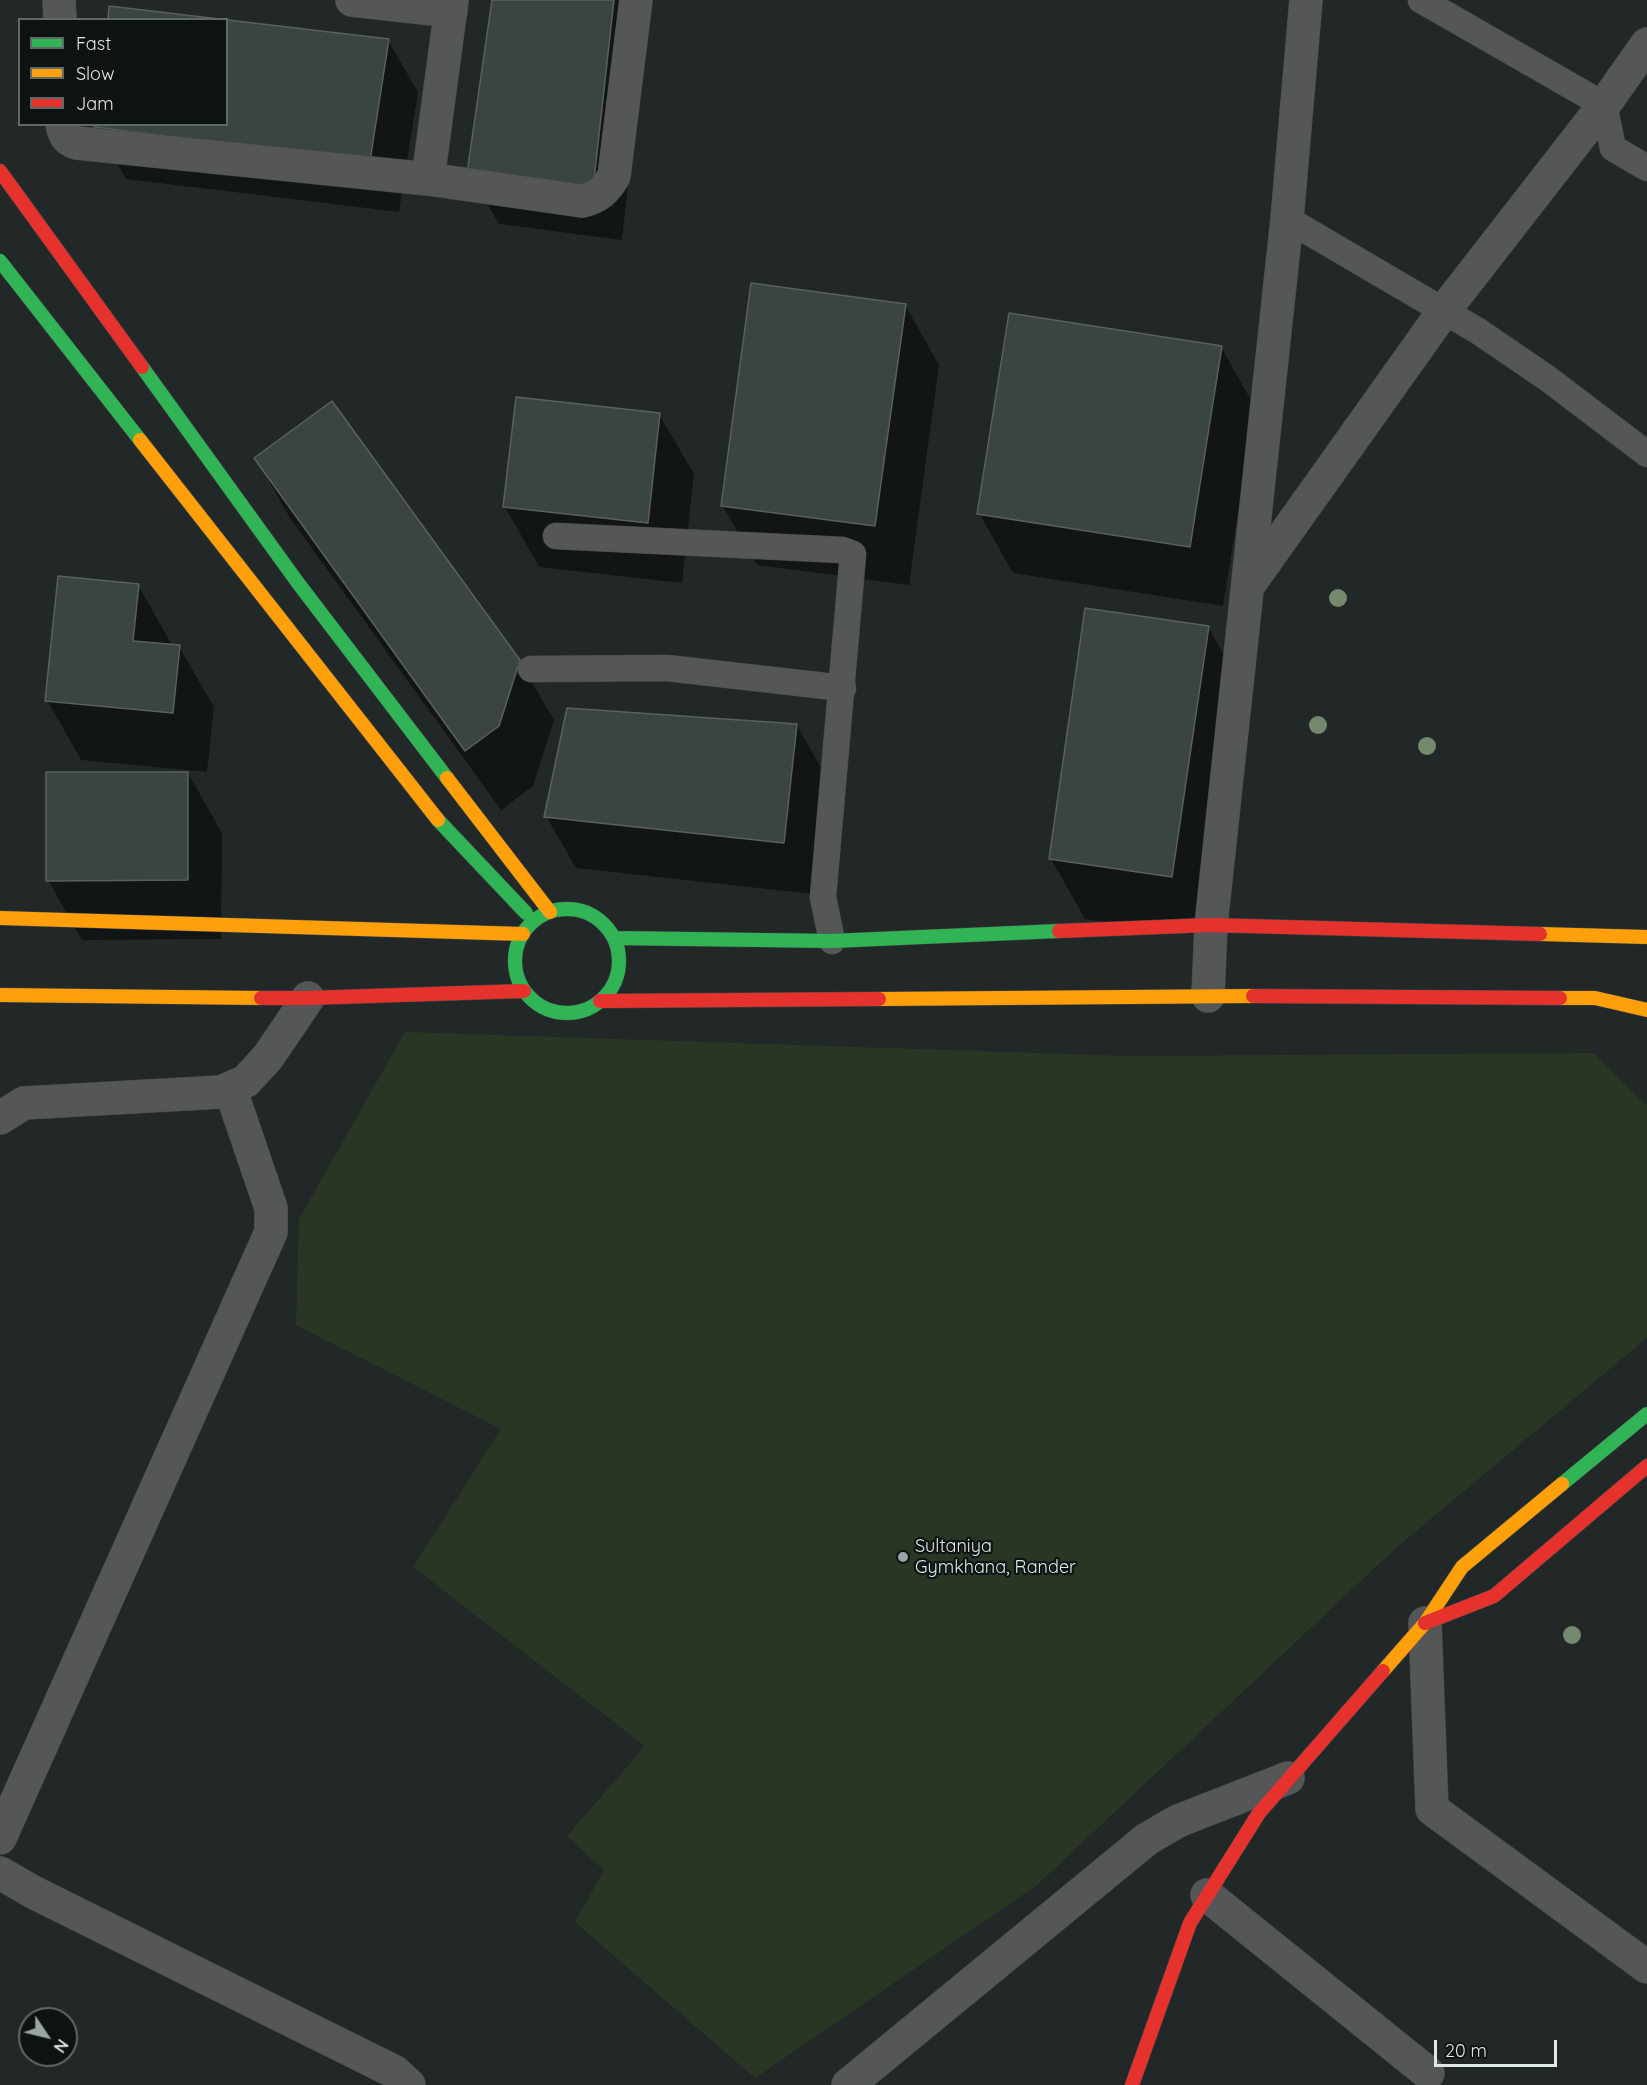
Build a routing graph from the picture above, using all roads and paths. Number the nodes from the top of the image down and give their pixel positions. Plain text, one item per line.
1 (59, 0) edge
2 (352, 0) edge
3 (636, 0) edge
4 (1306, 0) edge
5 (1421, 0) edge
6 (451, 5) edge
7 (60, 18) edge
8 (1647, 44) edge
9 (1604, 105) junction
10 (62, 126) edge
11 (1647, 168) edge
12 (0, 171) edge
13 (428, 179) junction
14 (1287, 219) junction
15 (0, 261) edge
16 (1443, 312) junction
17 (1647, 454) edge
18 (556, 536) dead end
19 (1247, 587) junction
20 (531, 669) dead end
21 (843, 688) junction
22 (550, 912) junction
23 (0, 918) edge
24 (534, 921) junction
25 (1211, 925) junction
26 (523, 934) junction
27 (1647, 937) edge
28 (614, 938) junction
29 (832, 940) junction
30 (524, 991) junction
31 (0, 995) edge
32 (1208, 996) junction
33 (308, 998) junction
34 (600, 1001) junction
35 (1647, 1010) edge
36 (230, 1088) junction
37 (0, 1118) edge
38 (1647, 1414) edge
39 (1647, 1466) edge
40 (1425, 1623) junction
41 (1288, 1778) junction
42 (0, 1838) edge
43 (0, 1873) edge
44 (1207, 1895) junction
45 (1647, 1966) edge
46 (1428, 2073) dead end
47 (409, 2085) edge
48 (848, 2085) edge
49 (1132, 2085) edge

1 - 7 street
2 - 6 street
3 - 13 street
4 - 14 street
5 - 9 lane
6 - 13 street
8 - 9 street
9 - 11 lane
9 - 16 street
10 - 13 street
12 - 22 main road
14 - 16 lane
14 - 19 street
15 - 24 main road
16 - 17 lane
16 - 19 street
18 - 21 lane
19 - 25 street
20 - 21 lane
21 - 29 lane
22 - 24 main road
22 - 28 main road
23 - 26 main road
24 - 26 main road
25 - 27 main road
25 - 29 main road
25 - 32 street
26 - 30 main road
28 - 29 main road
28 - 34 main road
30 - 33 main road
30 - 34 main road
31 - 33 main road
32 - 34 main road
32 - 35 main road
33 - 36 street
36 - 37 street
36 - 42 street
38 - 40 main road
39 - 40 main road
40 - 41 main road
40 - 45 street
41 - 44 main road
41 - 48 street
43 - 47 street
44 - 46 street
44 - 49 main road

